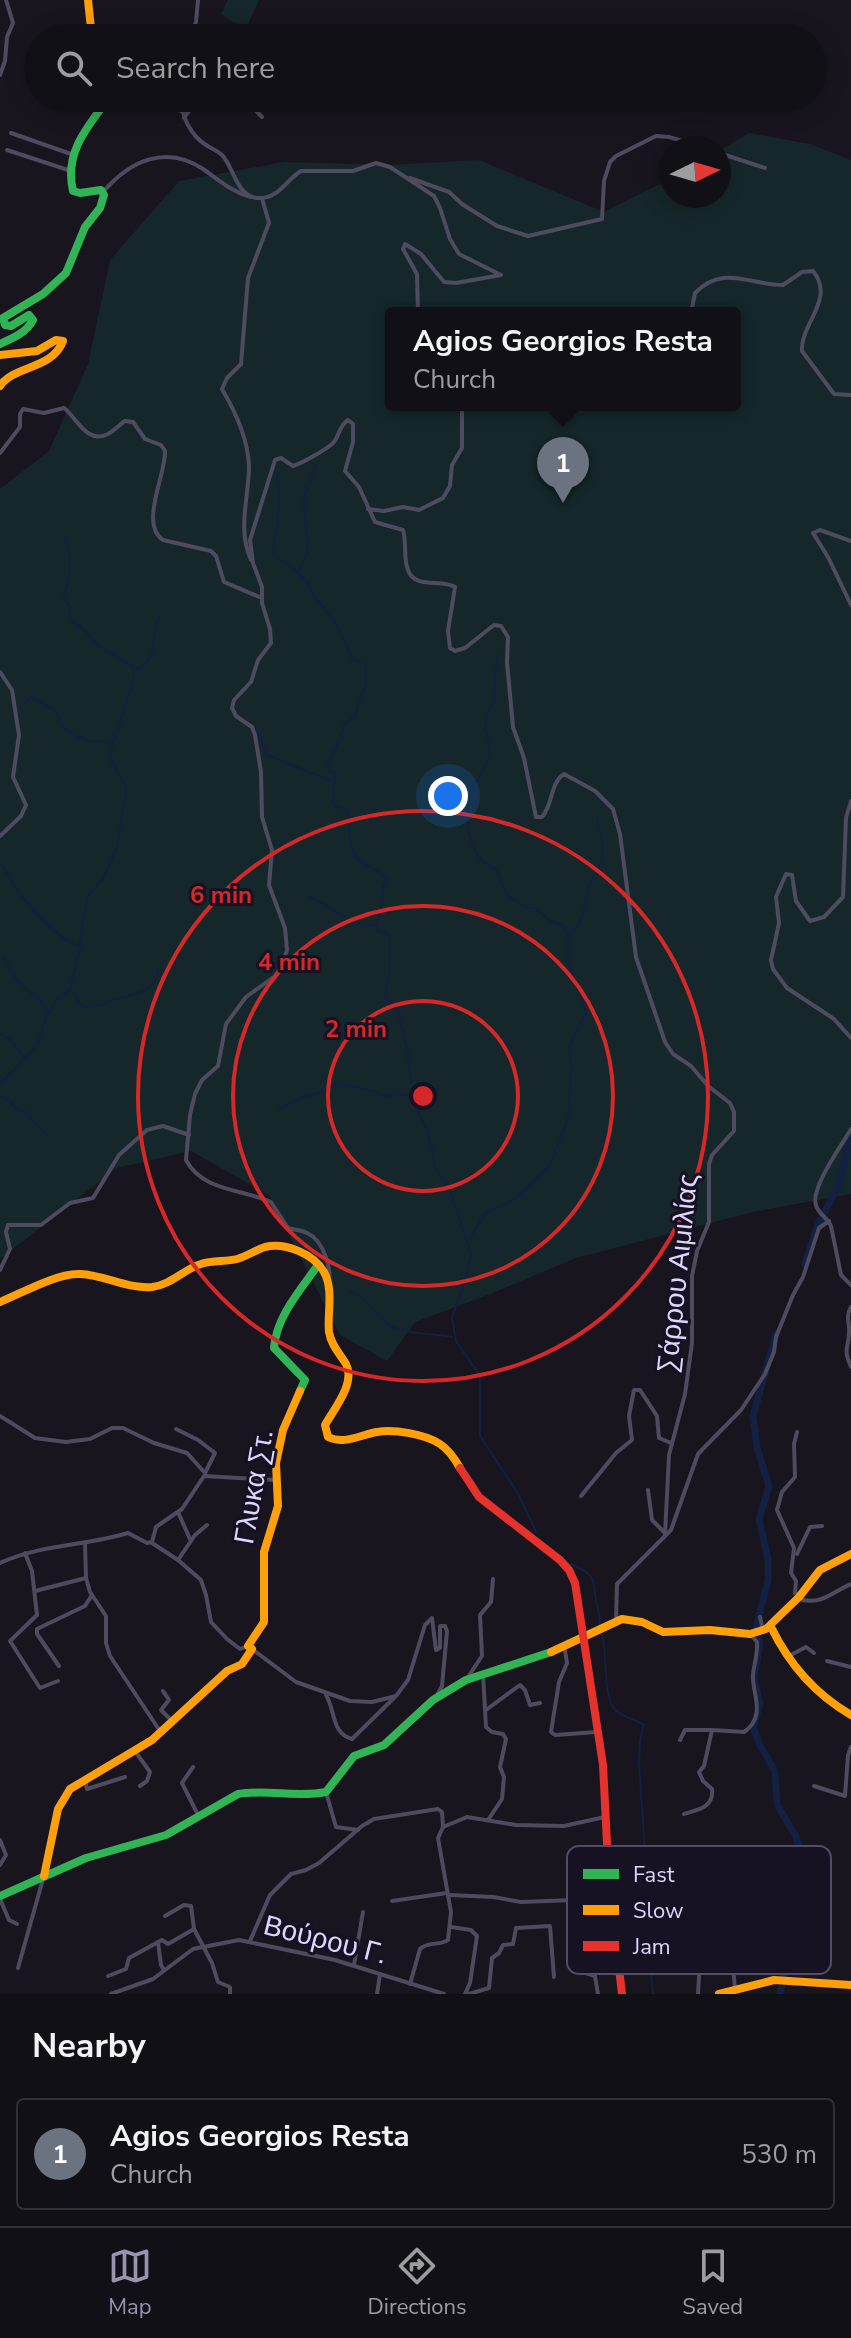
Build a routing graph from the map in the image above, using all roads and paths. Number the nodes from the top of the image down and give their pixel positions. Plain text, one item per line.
1 (6, 0) edge
2 (88, 0) edge
3 (198, 0) edge
4 (91, 24) edge
5 (195, 24) edge
6 (0, 75) edge
7 (98, 112) edge
8 (182, 112) edge
9 (188, 112) edge
10 (257, 112) edge
11 (262, 117) dead end
12 (184, 118) junction
13 (11, 133) dead end
14 (659, 137) edge
15 (7, 150) dead end
16 (71, 154) junction
17 (731, 157) edge
18 (765, 168) dead end
19 (71, 171) junction
20 (406, 177) junction
21 (104, 191) junction
22 (254, 197) junction
23 (262, 198) junction
24 (418, 307) edge
25 (692, 307) edge
26 (0, 344) edge
27 (0, 355) edge
28 (0, 386) edge
29 (851, 395) edge
30 (462, 411) edge
31 (0, 453) edge
32 (368, 509) junction
33 (851, 541) edge
34 (253, 563) junction
35 (262, 598) junction
36 (851, 605) edge
37 (0, 672) edge
38 (851, 801) edge
39 (0, 836) edge
40 (851, 1038) edge
41 (851, 1129) edge
42 (189, 1135) junction
43 (826, 1218) junction
44 (318, 1265) junction
45 (0, 1270) edge
46 (851, 1285) edge
47 (328, 1286) junction
48 (0, 1302) edge
49 (851, 1307) edge
50 (851, 1367) edge
51 (0, 1416) edge
52 (176, 1429) dead end
53 (797, 1432) dead end
54 (671, 1443) junction
55 (204, 1474) junction
56 (276, 1480) junction
57 (648, 1490) dead end
58 (581, 1496) dead end
59 (178, 1512) junction
60 (207, 1525) dead end
61 (822, 1526) dead end
62 (665, 1534) junction
63 (191, 1540) junction
64 (152, 1542) junction
65 (85, 1543) junction
66 (25, 1553) junction
67 (851, 1554) edge
68 (795, 1556) junction
69 (178, 1560) junction
70 (0, 1563) edge
71 (86, 1578) junction
72 (493, 1579) dead end
73 (851, 1584) edge
74 (35, 1591) junction
75 (92, 1595) junction
76 (577, 1595) junction
77 (798, 1598) junction
78 (582, 1617) junction
79 (760, 1617) dead end
80 (616, 1621) junction
81 (597, 1629) junction
82 (759, 1631) junction
83 (583, 1636) junction
84 (568, 1643) junction
85 (250, 1647) junction
86 (585, 1653) junction
87 (814, 1653) dead end
88 (787, 1657) junction
89 (827, 1661) dead end
90 (59, 1666) dead end
91 (851, 1667) edge
92 (591, 1670) junction
93 (483, 1673) junction
94 (466, 1680) junction
95 (58, 1681) dead end
96 (163, 1691) dead end
97 (326, 1694) junction
98 (396, 1696) junction
99 (433, 1700) junction
100 (540, 1703) dead end
101 (486, 1710) junction
102 (851, 1715) edge
103 (173, 1722) junction
104 (712, 1730) junction
105 (161, 1732) junction
106 (597, 1732) junction
107 (680, 1740) dead end
108 (851, 1747) edge
109 (135, 1751) junction
110 (193, 1767) dead end
111 (125, 1777) dead end
112 (85, 1779) junction
113 (140, 1786) dead end
114 (814, 1786) dead end
115 (326, 1792) junction
116 (684, 1814) dead end
117 (608, 1816) junction
118 (199, 1817) junction
119 (488, 1820) junction
120 (443, 1827) junction
121 (358, 1830) junction
122 (0, 1840) edge
123 (608, 1846) edge
124 (0, 1865) edge
125 (44, 1876) junction
126 (448, 1894) junction
127 (0, 1897) edge
128 (567, 1900) edge
129 (392, 1901) dead end
130 (363, 1912) dead end
131 (165, 1916) dead end
132 (17, 1924) dead end
133 (451, 1927) junction
134 (194, 1929) junction
135 (250, 1941) junction
136 (158, 1942) junction
137 (203, 1946) junction
138 (354, 1965) junction
139 (18, 1968) dead end
140 (167, 1970) junction
141 (380, 1974) junction
142 (589, 1974) edge
143 (620, 1974) edge
144 (699, 1974) edge
145 (734, 1974) edge
146 (108, 1976) dead end
147 (554, 1977) dead end
148 (410, 1984) junction
149 (851, 1985) edge
150 (134, 1987) junction
151 (735, 1990) junction
152 (111, 1994) edge
153 (135, 1994) edge
154 (230, 1994) edge
155 (377, 1994) edge
156 (444, 1994) edge
157 (467, 1994) edge
158 (598, 1994) edge
159 (623, 1994) edge
160 (698, 1994) edge
161 (719, 1994) edge

1 - 6 street
2 - 4 main road
3 - 5 street
7 - 16 main road
8 - 12 street
9 - 12 street
10 - 11 street
12 - 22 street
13 - 16 street
14 - 20 street
15 - 19 street
16 - 19 main road
17 - 18 street
19 - 21 main road
20 - 23 street
20 - 24 street
21 - 22 street
21 - 26 main road
22 - 23 street
23 - 34 street
25 - 29 street
27 - 28 main road
30 - 32 street
31 - 35 street
32 - 34 street
32 - 54 street, Σάρρου Αιμιλίας
33 - 36 street
34 - 35 street
35 - 42 street
37 - 39 street
38 - 40 street
41 - 43 street
42 - 45 street
42 - 47 street
43 - 46 street
43 - 62 street
44 - 47 main road
44 - 48 main road
44 - 56 main road, Γλυκα Στ.
47 - 76 main road
49 - 50 street
51 - 55 street
52 - 55 street
53 - 68 street
54 - 58 street
54 - 62 street, Σάρρου Αιμιλίας
55 - 56 street
55 - 59 street
56 - 85 main road, Γλυκα Στ.
57 - 62 street
59 - 63 street
59 - 64 street
60 - 63 street
61 - 68 street
62 - 80 street
63 - 69 street
64 - 65 street
64 - 69 street
65 - 66 street
65 - 71 street
66 - 70 street
66 - 74 street
67 - 77 main road
68 - 77 street
69 - 85 street
71 - 74 street
71 - 75 street
72 - 94 street
73 - 77 street
74 - 95 street
75 - 90 street
75 - 105 street
76 - 78 main road
76 - 83 main road
77 - 82 main road
78 - 81 main road
78 - 83 main road
79 - 82 street
80 - 81 main road
80 - 82 main road
81 - 83 main road
82 - 88 main road
82 - 104 street
83 - 84 main road
83 - 86 main road
83 - 92 main road
84 - 86 main road
84 - 93 main road
84 - 106 street
85 - 97 street
85 - 103 main road, Γλυκα Στ.
86 - 92 main road
87 - 88 street
88 - 102 main road
89 - 91 street
92 - 106 main road
93 - 94 main road
93 - 101 street
94 - 99 main road
96 - 103 street
97 - 98 street
97 - 98 street
98 - 99 street
99 - 115 main road
100 - 101 street
101 - 119 street
103 - 105 main road, Γλυκα Στ.
104 - 107 street
104 - 116 street
105 - 109 main road, Γλυκα Στ.
106 - 117 main road
108 - 114 street
109 - 112 main road, Γλυκα Στ.
109 - 113 street
110 - 118 street
111 - 112 street
112 - 125 main road, Γλυκα Στ.
115 - 118 main road
115 - 121 street
117 - 119 street
117 - 123 main road
118 - 125 main road
119 - 120 street
120 - 121 street
120 - 126 street
121 - 135 street
122 - 124 street
125 - 127 main road
125 - 139 street
126 - 128 street
126 - 129 street
126 - 133 street
127 - 132 street
130 - 138 street
131 - 134 street
133 - 148 street
133 - 157 street
134 - 136 street
134 - 137 street
135 - 137 street, Βούρου Γ.
135 - 138 street, Βούρου Γ.
136 - 140 street
136 - 146 street
137 - 140 street, Βούρου Γ.
137 - 154 street
138 - 141 street, Βούρου Γ.
140 - 150 street, Βούρου Γ.
141 - 148 street, Βούρου Γ.
141 - 155 street
142 - 158 street
143 - 159 main road
144 - 160 street
145 - 151 street
147 - 157 street
148 - 156 street, Βούρου Γ.
149 - 151 main road
150 - 152 street, Βούρου Γ.
150 - 153 street
151 - 161 main road

